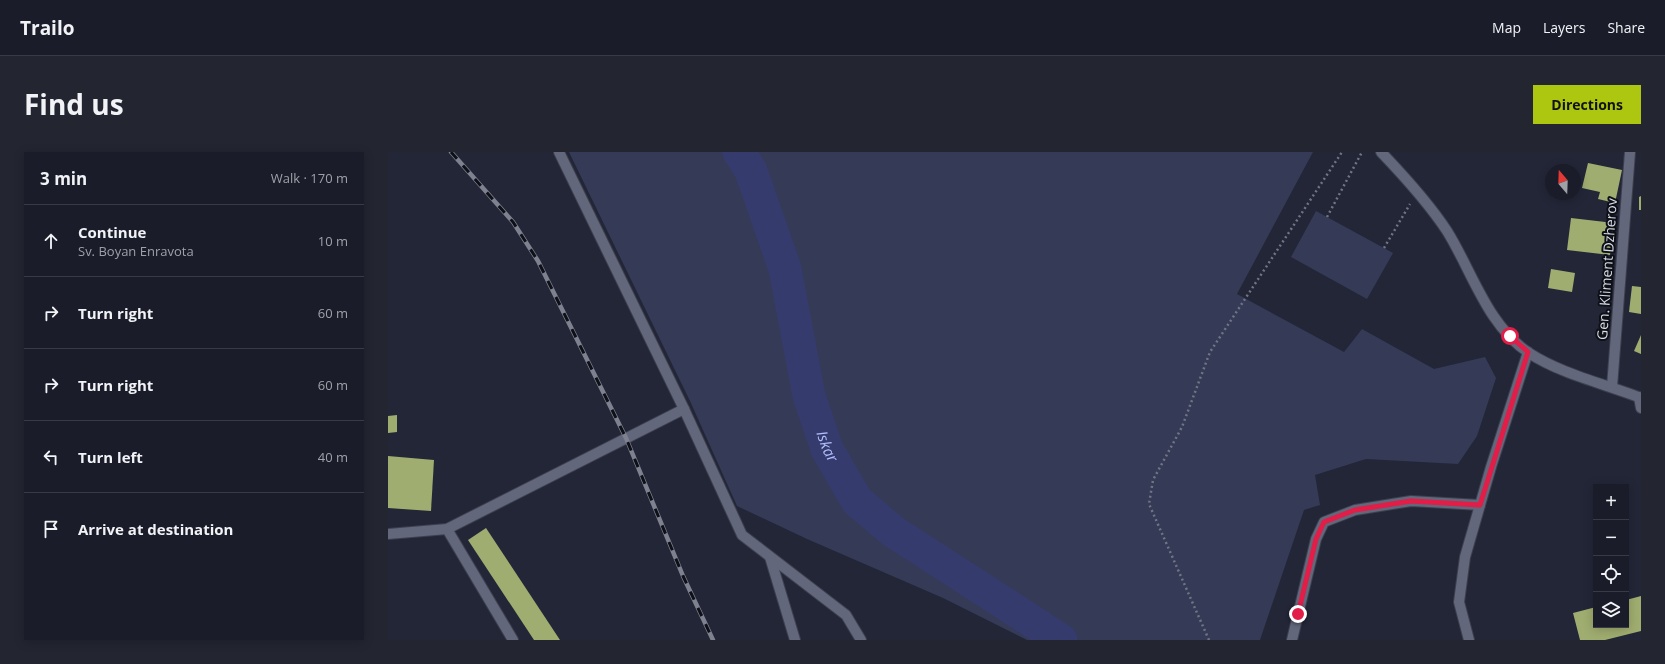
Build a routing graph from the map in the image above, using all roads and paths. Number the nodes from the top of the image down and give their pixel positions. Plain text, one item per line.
1 (559, 152) edge
2 (1342, 152) edge
3 (1362, 152) edge
4 (1381, 152) edge
5 (1630, 152) edge
6 (1417, 192) junction
7 (1327, 217) dead end
8 (1384, 248) dead end
9 (1528, 352) junction
10 (1612, 387) junction
11 (1640, 397) edge
12 (1641, 408) edge
13 (684, 409) junction
14 (1480, 505) junction
15 (447, 529) junction
16 (388, 534) edge
17 (770, 557) junction
18 (513, 640) edge
19 (795, 640) edge
20 (861, 640) edge
21 (1210, 640) edge
22 (1292, 640) edge
23 (1469, 640) edge

1 - 13 street
2 - 21 path
3 - 7 path
4 - 6 street
5 - 10 street, Gen. Kliment Dzherov
6 - 8 path
6 - 9 street
9 - 10 street
9 - 14 street
10 - 11 street
11 - 12 street
13 - 15 street
13 - 17 street
14 - 22 street
14 - 23 street
15 - 16 street
15 - 18 street
17 - 19 street
17 - 20 street

